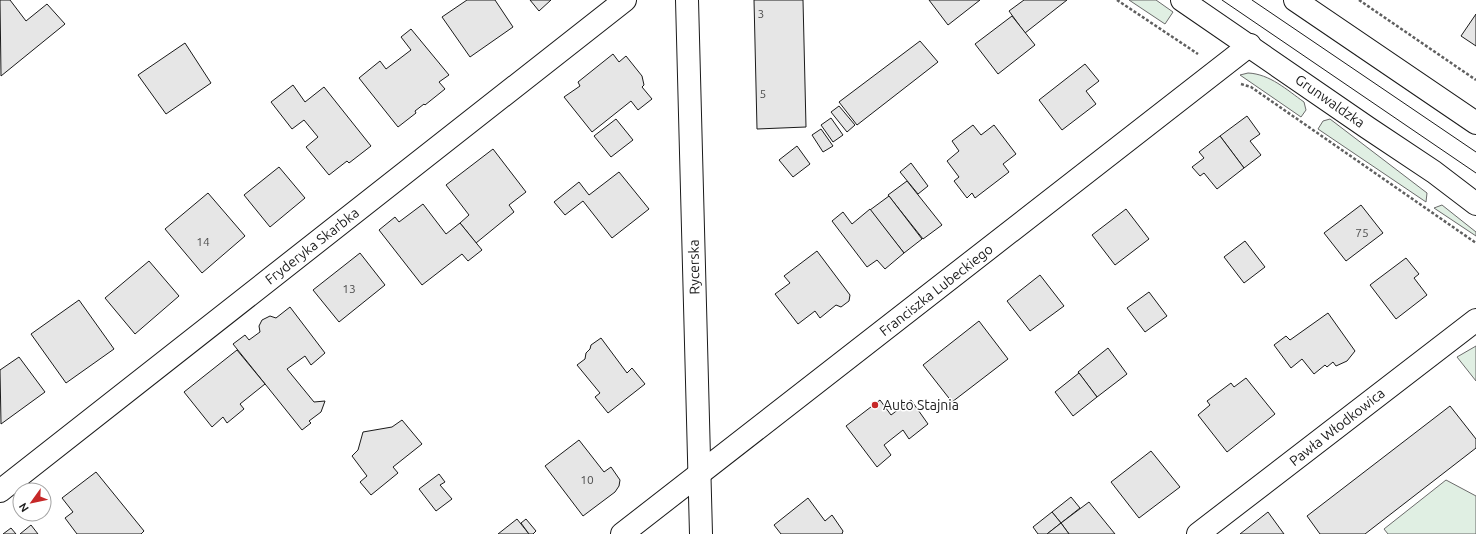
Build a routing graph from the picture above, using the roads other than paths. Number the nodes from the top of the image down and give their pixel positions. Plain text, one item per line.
1 (625, 0) edge
2 (687, 0) edge
3 (1182, 0) edge
4 (1295, 0) edge
5 (1250, 45) junction
6 (1476, 123) edge
7 (1476, 204) edge
8 (1476, 320) edge
9 (699, 474) junction
10 (0, 492) edge
11 (622, 534) edge
12 (701, 534) edge
13 (1198, 534) edge

1 - 10 street, Fryderyka Skarbka
2 - 9 street, Rycerska
3 - 5 street, Grunwaldzka
4 - 6 street
5 - 7 street, Grunwaldzka
5 - 9 street, Franciszka Lubeckiego
8 - 13 street, Pawła Włodkowica
9 - 11 street, Franciszka Lubeckiego
9 - 12 street, Rycerska

